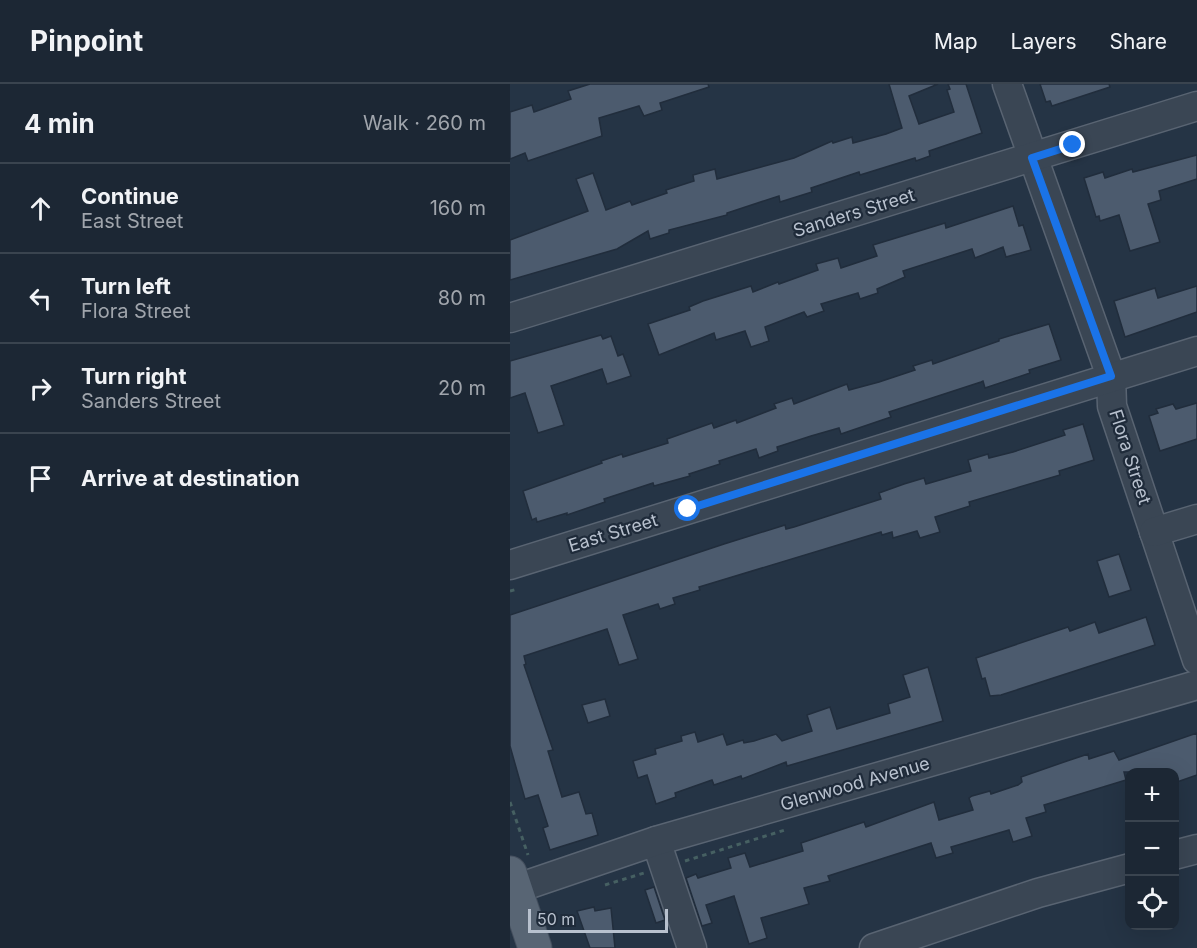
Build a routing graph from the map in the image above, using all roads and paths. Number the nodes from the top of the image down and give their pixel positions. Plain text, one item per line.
1 (1007, 84) edge
2 (1197, 106) edge
3 (1032, 158) junction
4 (510, 318) edge
5 (1197, 351) edge
6 (1111, 376) junction
7 (1197, 519) edge
8 (1154, 532) junction
9 (510, 566) edge
10 (1197, 660) edge
11 (1197, 685) edge
12 (510, 802) edge
13 (656, 841) junction
14 (1197, 849) edge
15 (1179, 854) edge
16 (1125, 869) edge
17 (518, 874) edge
18 (535, 948) edge
19 (692, 948) edge
20 (874, 948) edge

1 - 3 street, Flora Street
2 - 3 street, Sanders Street
3 - 4 street, Sanders Street
3 - 6 street, Flora Street
5 - 6 street, East Street
6 - 8 street, Flora Street
6 - 9 street, East Street
7 - 8 street
8 - 10 street, Flora Street
11 - 13 street, Glenwood Avenue
12 - 17 path
13 - 17 street, Glenwood Avenue
13 - 19 street
14 - 15 street
16 - 20 street
17 - 18 main road

